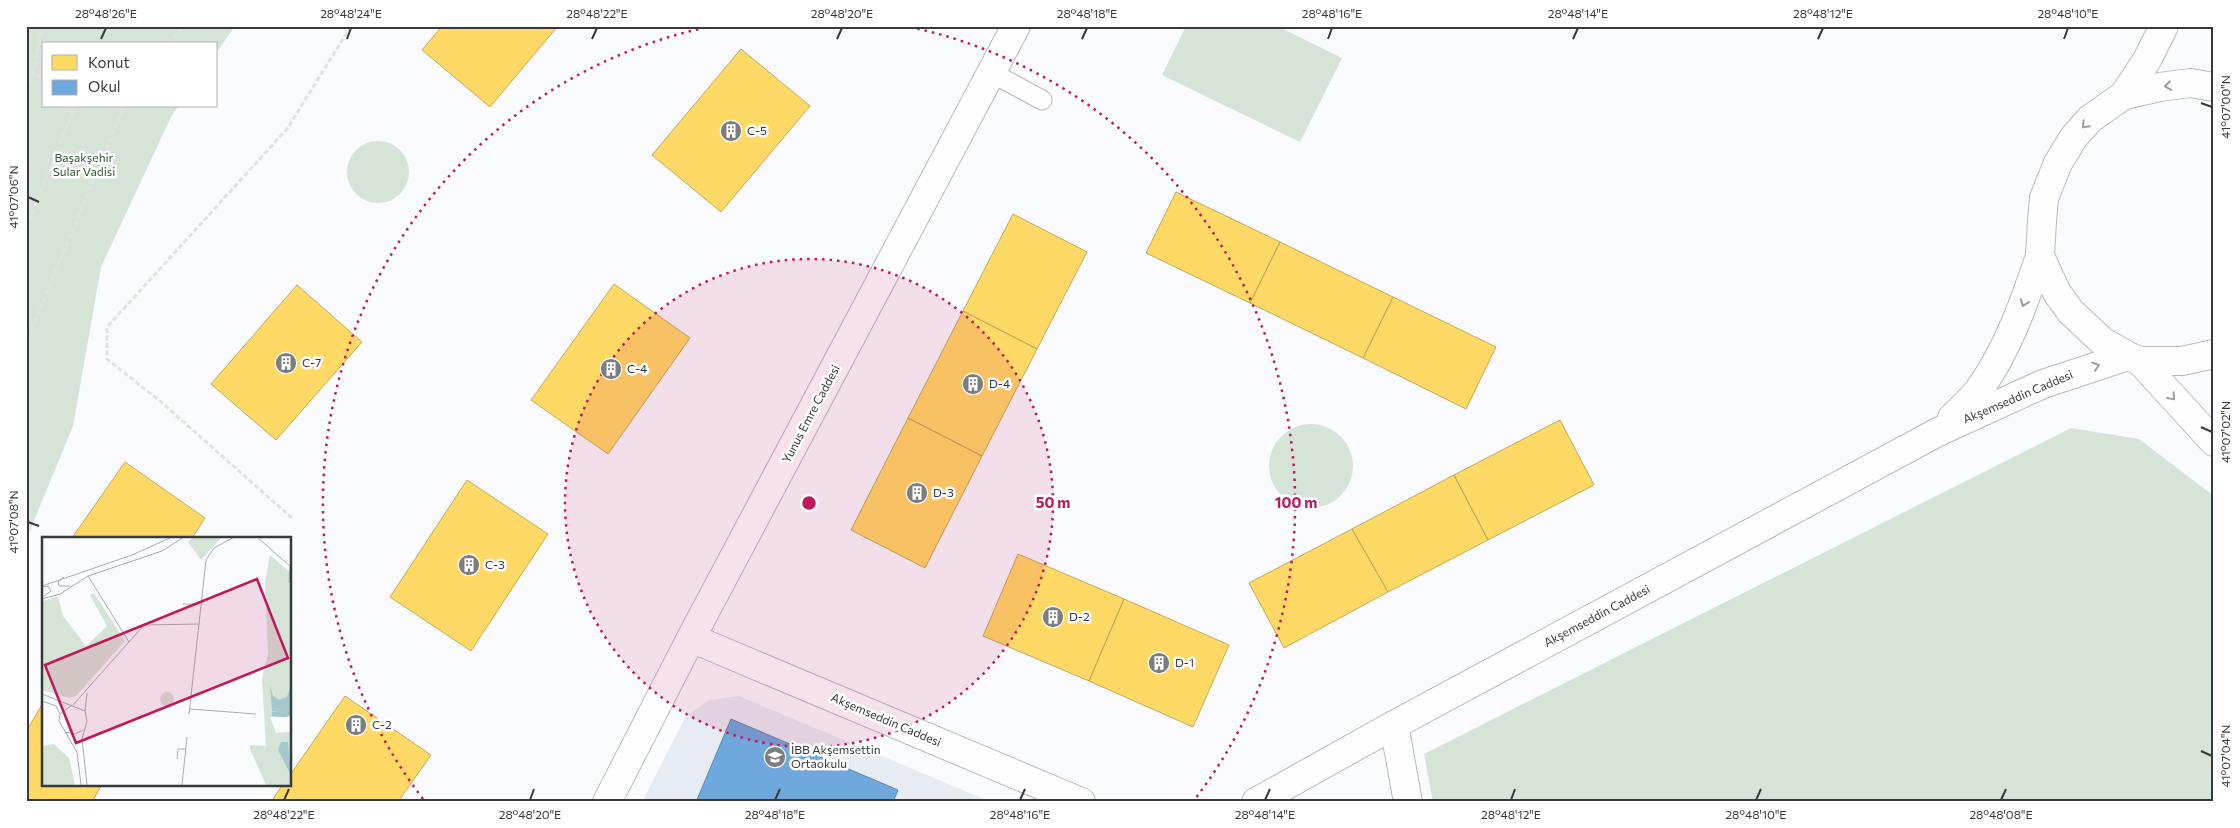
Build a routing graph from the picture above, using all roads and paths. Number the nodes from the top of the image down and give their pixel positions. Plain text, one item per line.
1 (42, 26) edge
2 (106, 26) edge
3 (184, 26) edge
4 (351, 26) edge
5 (1016, 26) edge
6 (2164, 26) edge
7 (100, 42) edge
8 (170, 42) edge
9 (26, 72) edge
10 (992, 73) junction
11 (32, 74) junction
12 (42, 77) edge
13 (2214, 86) edge
14 (26, 92) edge
15 (2124, 96) junction
16 (1042, 100) dead end
17 (74, 108) edge
18 (123, 108) edge
19 (26, 228) edge
20 (2040, 256) junction
21 (26, 343) edge
22 (2214, 354) edge
23 (2134, 359) junction
24 (1938, 432) junction
25 (2214, 442) edge
26 (292, 518) dead end
27 (691, 638) junction
28 (1394, 725) junction
29 (607, 802) edge
30 (1081, 802) edge
31 (1256, 802) edge
32 (1408, 802) edge

1 - 11 path
2 - 7 path
3 - 8 path
4 - 26 path
5 - 10 street, Yunus Emre Caddesi
6 - 15 street
9 - 11 path
10 - 16 lane
10 - 27 street, Yunus Emre Caddesi
11 - 12 path
11 - 14 path
13 -> 15 street
15 -> 20 street
17 - 19 path
18 - 21 path
20 - 23 street
20 -> 24 street, Akşemseddin Caddesi
22 - 23 street
24 -> 23 street, Akşemseddin Caddesi
23 -> 25 street
24 - 28 street, Akşemseddin Caddesi
27 - 29 street, Yunus Emre Caddesi
27 - 30 street, Akşemseddin Caddesi
28 - 31 street, Akşemseddin Caddesi
28 - 32 street

